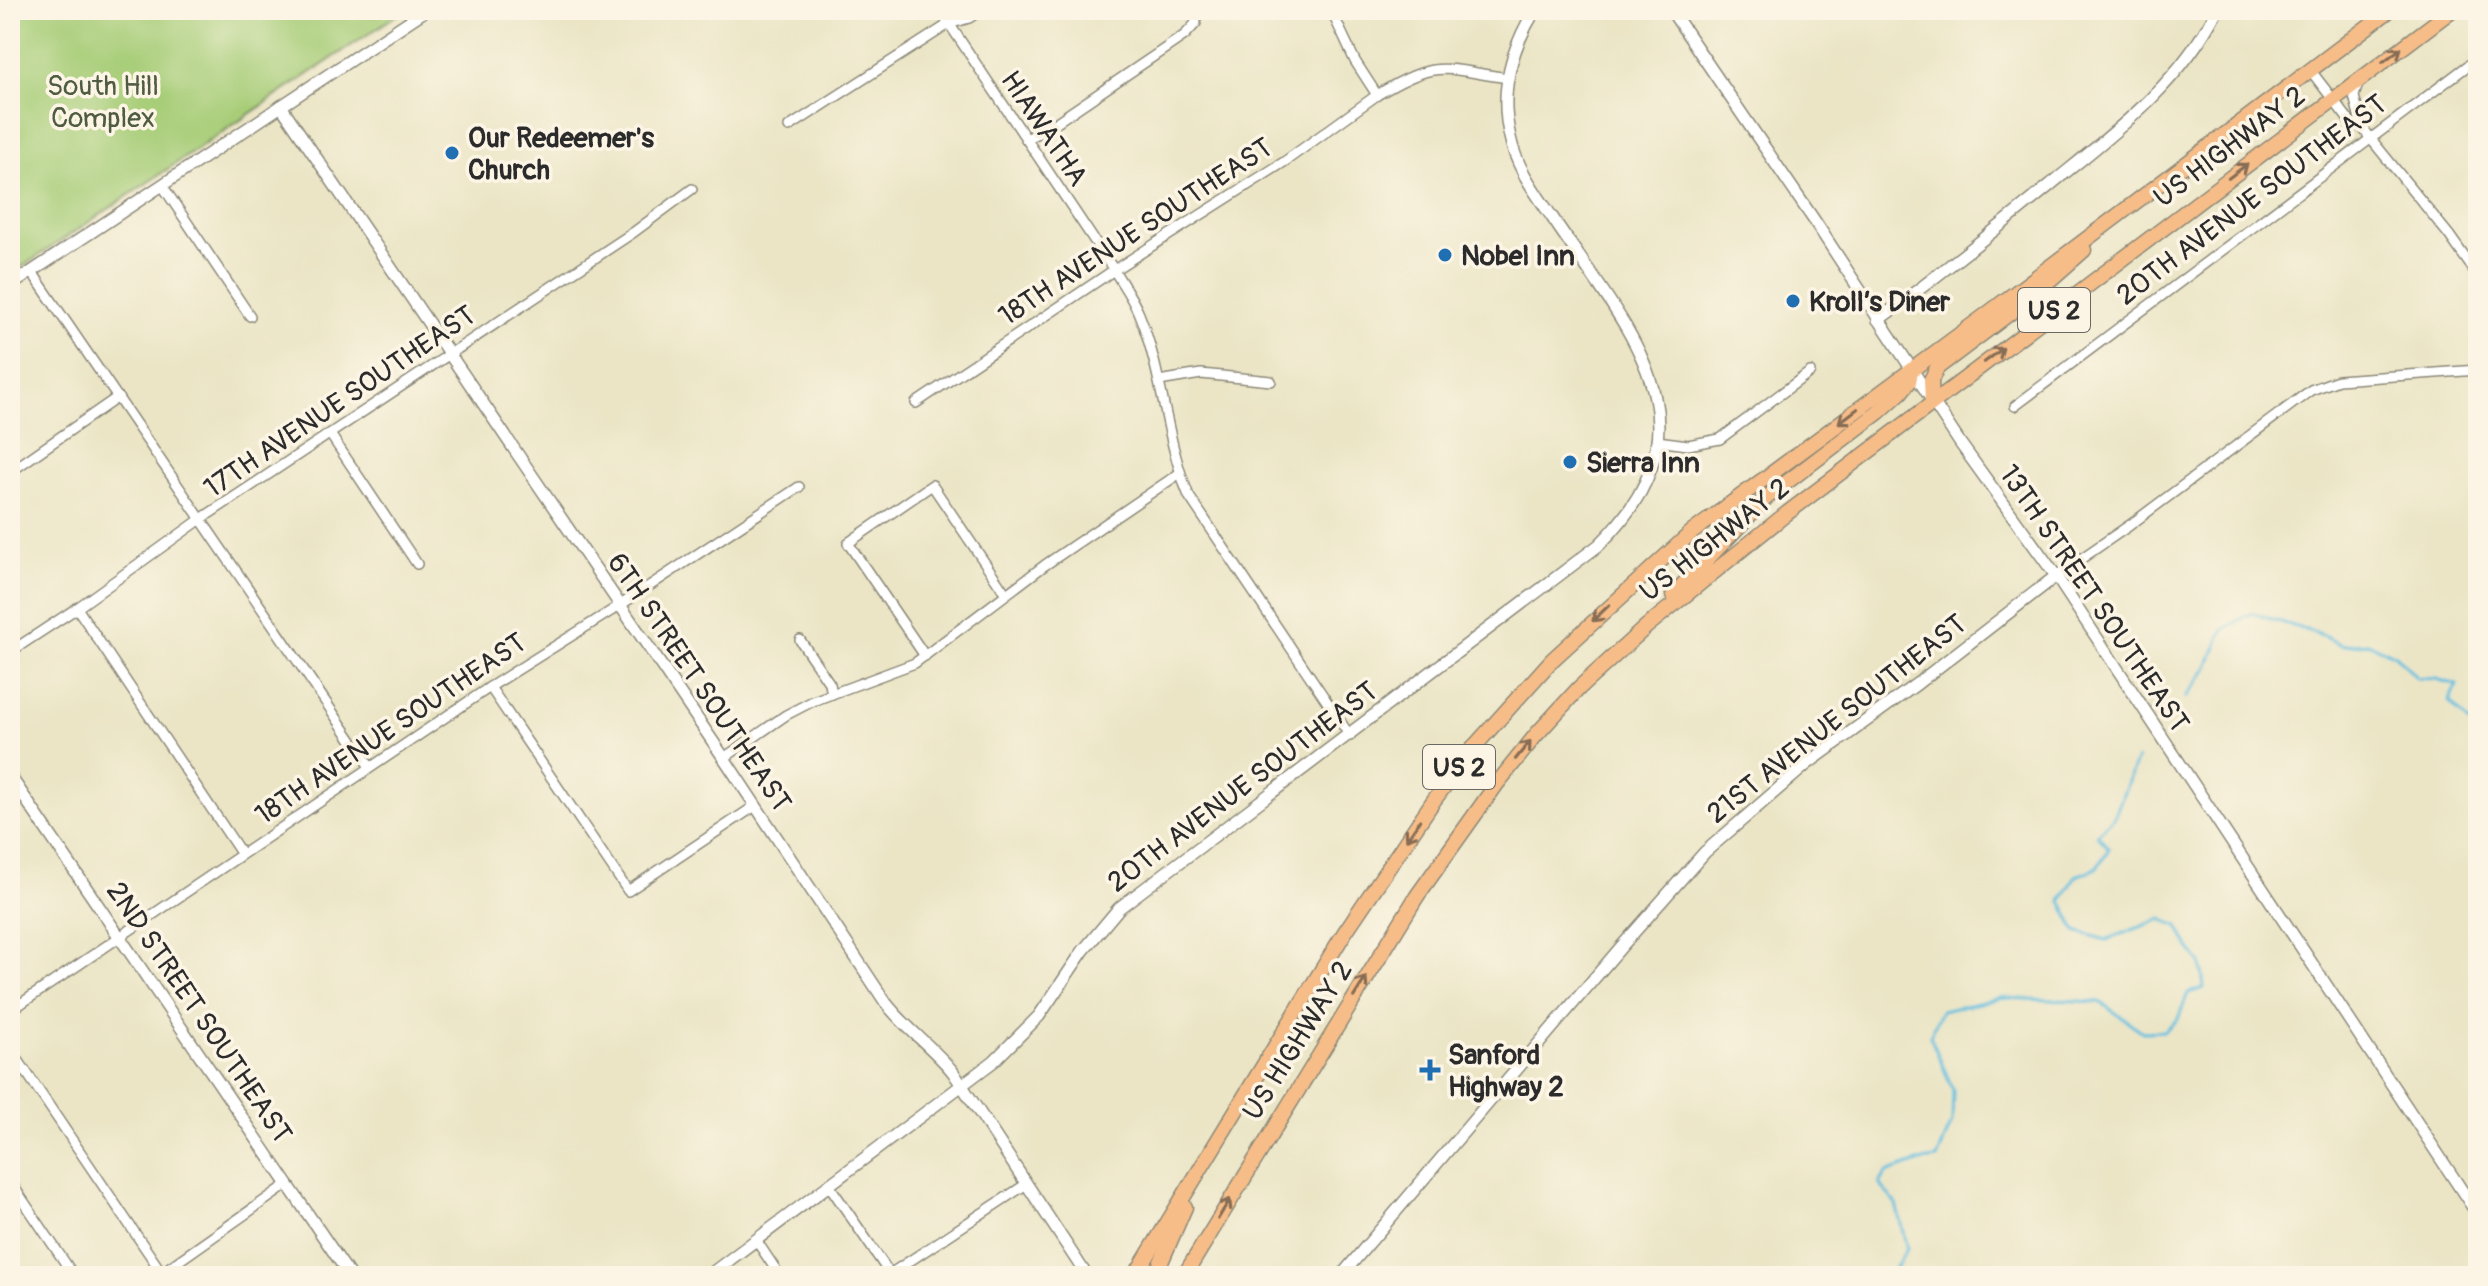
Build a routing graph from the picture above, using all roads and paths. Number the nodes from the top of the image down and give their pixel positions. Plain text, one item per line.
1 (426, 10) edge
2 (940, 10) edge
3 (981, 10) edge
4 (1195, 10) edge
5 (1331, 10) edge
6 (1535, 10) edge
7 (1671, 10) edge
8 (2217, 10) edge
9 (2390, 10) edge
10 (2452, 10) edge
11 (949, 24) junction
12 (2478, 58) edge
13 (2311, 71) junction
14 (1508, 78) junction
15 (2359, 81) junction
16 (1377, 95) junction
17 (2333, 100) junction
18 (281, 106) junction
19 (789, 127) dead end
20 (2362, 127) junction
21 (1026, 139) junction
22 (2371, 139) junction
23 (162, 185) junction
24 (692, 189) dead end
25 (2146, 192) junction
26 (1114, 270) junction
27 (32, 272) junction
28 (2478, 276) edge
29 (10, 286) edge
30 (250, 316) dead end
31 (1878, 320) junction
32 (450, 354) junction
33 (1911, 370) junction
34 (2478, 370) edge
35 (1810, 372) dead end
36 (1159, 381) junction
37 (1271, 381) dead end
38 (118, 397) junction
39 (916, 403) dead end
40 (1932, 403) junction
41 (2015, 406) dead end
42 (330, 434) junction
43 (1657, 441) junction
44 (10, 472) edge
45 (1180, 473) junction
46 (799, 487) dead end
47 (201, 519) junction
48 (417, 564) dead end
49 (2056, 576) junction
50 (1006, 594) junction
51 (619, 606) junction
52 (77, 608) junction
53 (1647, 626) junction
54 (800, 640) dead end
55 (10, 652) edge
56 (925, 656) junction
57 (490, 687) junction
58 (832, 694) junction
59 (1350, 736) junction
60 (724, 758) junction
61 (370, 767) junction
62 (10, 776) edge
63 (755, 806) junction
64 (241, 853) junction
65 (119, 936) junction
66 (10, 1011) edge
67 (10, 1048) edge
68 (963, 1087) junction
69 (1217, 1142) junction
70 (10, 1181) edge
71 (288, 1184) junction
72 (829, 1185) junction
73 (1025, 1185) junction
74 (2478, 1215) edge
75 (756, 1240) junction
76 (160, 1274) edge
77 (889, 1275) edge
78 (74, 1276) edge
79 (350, 1276) edge
80 (708, 1276) edge
81 (780, 1276) edge
82 (1087, 1276) edge
83 (1135, 1276) edge
84 (1155, 1276) edge
85 (1184, 1276) edge
86 (1341, 1276) edge

1 - 18 street
2 - 11 street, HIAWATHA
3 - 11 street
4 - 21 street
5 - 16 street
6 - 14 street
7 - 31 street, 13TH STREET SOUTHEAST
8 - 31 street
9 - 13 highway, US HIGHWAY 2 / US 2
15 -> 10 highway, US HIGHWAY 2 / US 2
11 - 19 street
11 - 21 street, HIAWATHA
12 - 22 street, 20TH AVENUE SOUTHEAST
13 - 17 street
13 - 25 highway, US HIGHWAY 2 / US 2
14 - 16 street, 18TH AVENUE SOUTHEAST
14 - 43 street
15 - 17 highway, US HIGHWAY 2 / US 2
15 - 20 street
16 - 26 street, 18TH AVENUE SOUTHEAST
17 - 20 street
40 -> 17 highway, US HIGHWAY 2 / US 2
18 - 23 street
18 - 32 street, 6TH STREET SOUTHEAST
20 - 22 street
21 - 26 street, HIAWATHA
22 - 28 street
22 - 41 street, 20TH AVENUE SOUTHEAST
23 - 27 street
23 - 30 street
24 - 32 street, 17TH AVENUE SOUTHEAST
25 - 33 highway, US HIGHWAY 2 / US 2
25 - 40 highway
26 - 36 street, HIAWATHA
26 - 39 street, 18TH AVENUE SOUTHEAST
27 - 29 street
27 - 38 street
31 - 33 street, 13TH STREET SOUTHEAST
32 - 42 street, 17TH AVENUE SOUTHEAST
32 - 51 street, 6TH STREET SOUTHEAST
33 - 40 street, 13TH STREET SOUTHEAST
33 - 53 highway
33 -> 69 highway, US HIGHWAY 2 / US 2
34 - 49 street, 21ST AVENUE SOUTHEAST
35 - 43 street
36 - 37 street
36 - 45 street, HIAWATHA
38 - 44 street
38 - 47 street
40 - 49 street, 13TH STREET SOUTHEAST
40 - 53 highway, US HIGHWAY 2 / US 2
42 - 47 street, 17TH AVENUE SOUTHEAST
42 - 48 street
43 - 59 street, 20TH AVENUE SOUTHEAST
45 - 50 street
45 - 59 street, HIAWATHA
46 - 51 street, 18TH AVENUE SOUTHEAST
47 - 52 street, 17TH AVENUE SOUTHEAST
47 - 61 street
49 - 74 street, 13TH STREET SOUTHEAST
49 - 86 street, 21ST AVENUE SOUTHEAST
50 - 56 street
50 - 56 street
51 - 57 street, 18TH AVENUE SOUTHEAST
51 - 60 street, 6TH STREET SOUTHEAST
52 - 55 street, 17TH AVENUE SOUTHEAST
52 - 64 street
85 -> 53 highway, US HIGHWAY 2 / US 2
54 - 58 street
56 - 58 street
57 - 61 street, 18TH AVENUE SOUTHEAST
57 - 63 street
58 - 60 street
59 - 68 street, 20TH AVENUE SOUTHEAST
60 - 63 street, 6TH STREET SOUTHEAST
61 - 64 street, 18TH AVENUE SOUTHEAST
62 - 65 street, 2ND STREET SOUTHEAST
63 - 68 street, 6TH STREET SOUTHEAST
64 - 65 street, 18TH AVENUE SOUTHEAST
65 - 66 street, 18TH AVENUE SOUTHEAST
65 - 71 street, 2ND STREET SOUTHEAST
67 - 76 street
68 - 72 street, 20TH AVENUE SOUTHEAST
68 - 73 street, 6TH STREET SOUTHEAST
69 - 83 highway, US HIGHWAY 2 / US 2
69 - 84 highway
70 - 78 street
71 - 76 street
71 - 79 street, 2ND STREET SOUTHEAST
72 - 75 street, 20TH AVENUE SOUTHEAST
72 - 77 street
73 - 77 street
73 - 82 street, 6TH STREET SOUTHEAST
75 - 80 street, 20TH AVENUE SOUTHEAST
75 - 81 street

